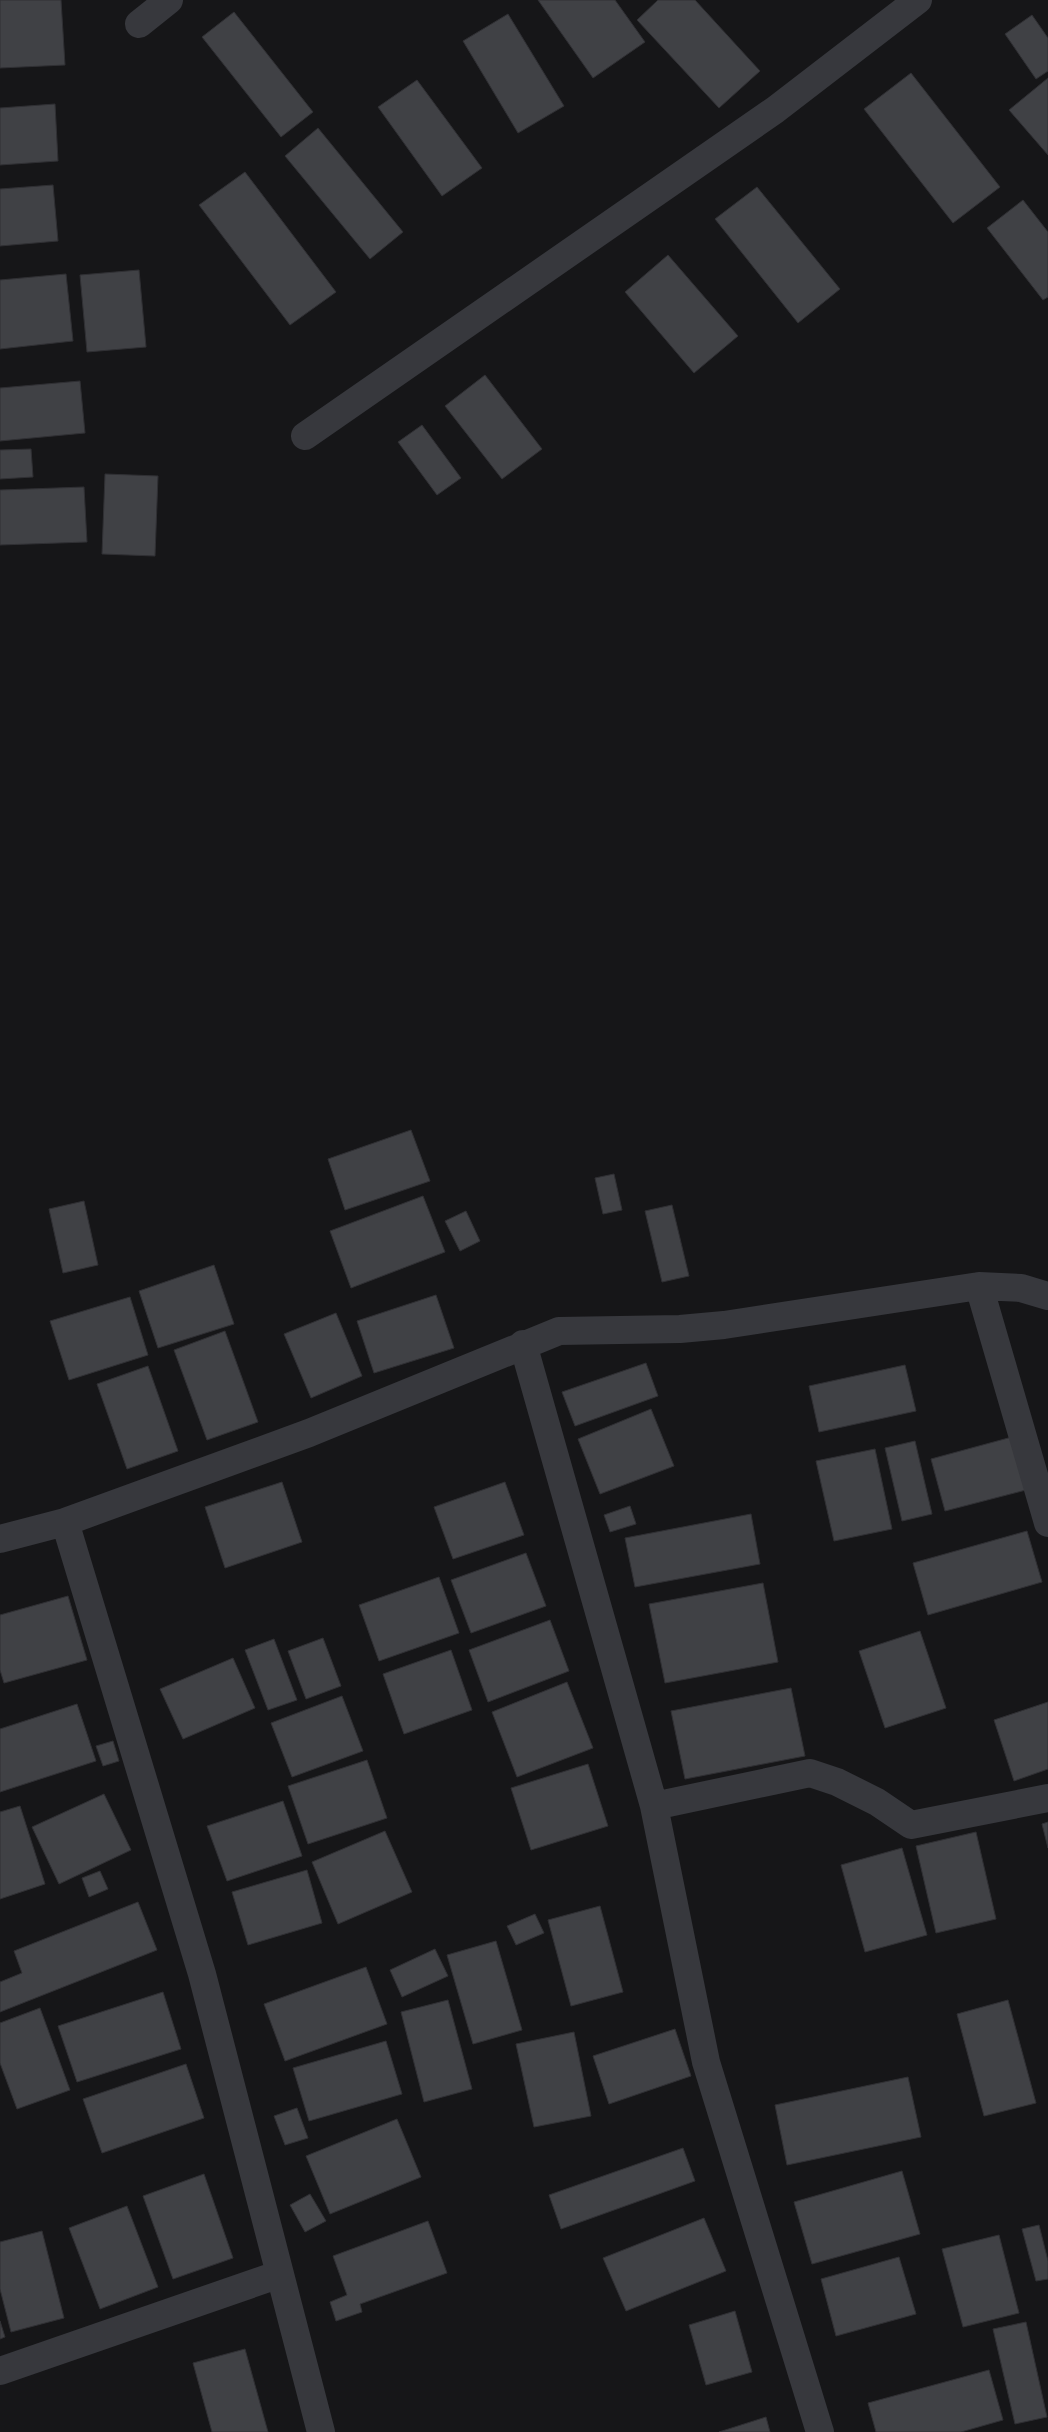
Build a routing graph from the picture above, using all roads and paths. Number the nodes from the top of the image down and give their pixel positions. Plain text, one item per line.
1 (169, 0) edge
2 (918, 0) edge
3 (139, 24) dead end
4 (305, 436) dead end
5 (979, 1286) junction
6 (1048, 1296) edge
7 (523, 1344) junction
8 (65, 1522) junction
9 (1048, 1523) edge
10 (0, 1539) edge
11 (1048, 1798) edge
12 (654, 1806) junction
13 (280, 2274) junction
14 (0, 2371) edge
15 (321, 2432) edge
16 (820, 2432) edge

1 - 3 street
2 - 4 street
5 - 6 street
5 - 7 street
5 - 9 street
7 - 8 street
7 - 12 street
8 - 10 street
8 - 13 street
11 - 12 street
12 - 16 street
13 - 14 street
13 - 15 street

